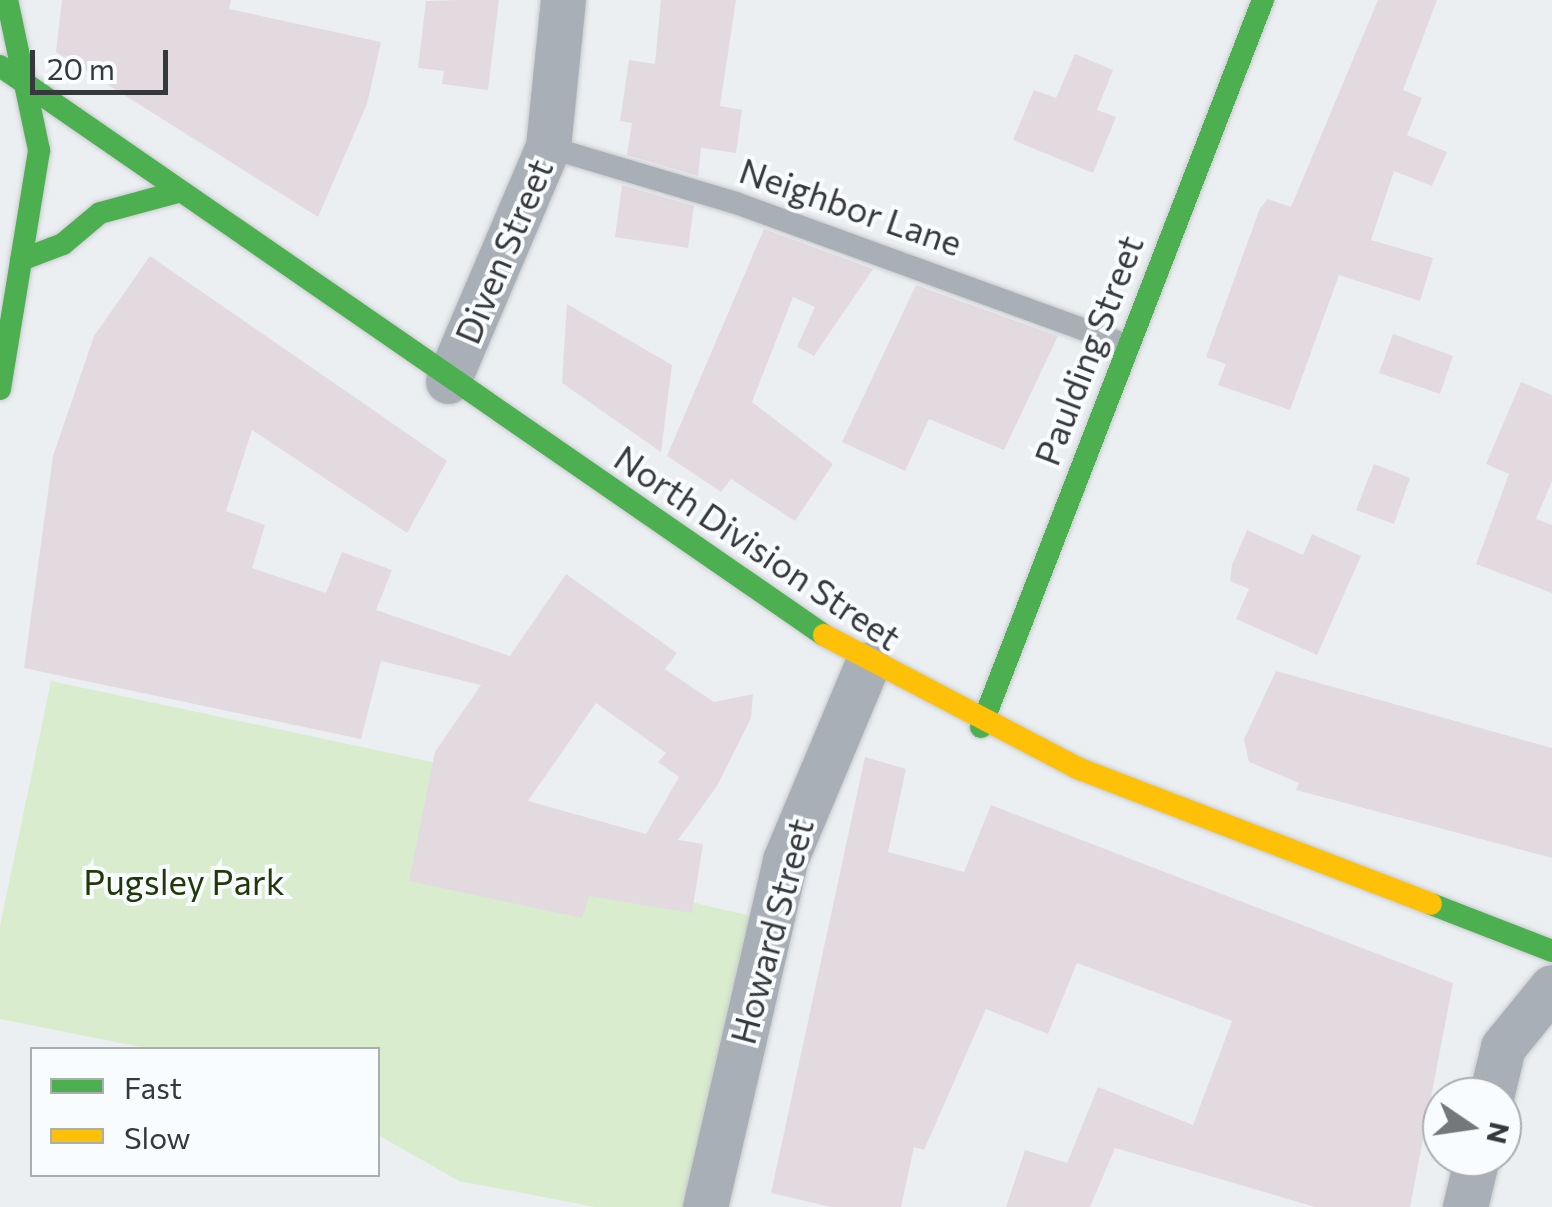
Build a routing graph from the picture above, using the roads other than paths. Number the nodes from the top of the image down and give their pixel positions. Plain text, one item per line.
1 (7, 0) edge
2 (562, 0) edge
3 (1262, 0) edge
4 (0, 66) edge
5 (24, 81) junction
6 (548, 147) junction
7 (178, 192) junction
8 (22, 260) junction
9 (1126, 345) junction
10 (448, 382) junction
11 (0, 389) edge
12 (867, 665) junction
13 (981, 727) junction
14 (1552, 952) edge
15 (1552, 988) edge
16 (1496, 1077) edge
17 (1473, 1177) edge
18 (705, 1207) edge
19 (1466, 1207) edge

1 - 5 street
2 - 6 street, Diven Street
3 - 9 street, Paulding Street
4 - 5 street, North Division Street
5 - 7 street, North Division Street
5 - 8 street
6 - 9 lane, Neighbor Lane
6 - 10 street, Diven Street
7 - 8 street
7 - 10 street, North Division Street
8 - 11 street
9 - 13 street, Paulding Street
10 - 12 street, North Division Street
12 - 13 street, North Division Street
12 - 18 street, Howard Street
13 - 14 street, North Division Street
15 - 16 street
17 - 19 street

